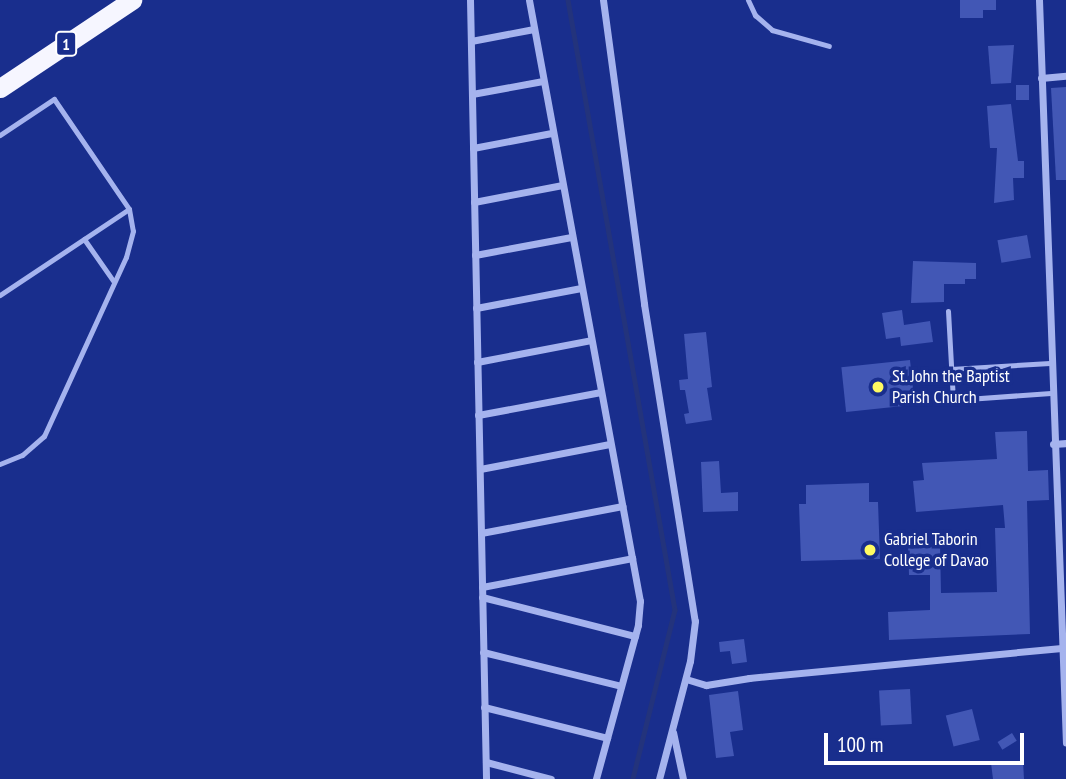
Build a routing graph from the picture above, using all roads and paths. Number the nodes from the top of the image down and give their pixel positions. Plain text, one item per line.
1 (132, 0) edge
2 (470, 0) edge
3 (529, 0) edge
4 (603, 0) edge
5 (748, 0) edge
6 (1039, 0) edge
7 (534, 29) junction
8 (471, 41) junction
9 (829, 46) dead end
10 (1066, 76) edge
11 (1041, 78) junction
12 (543, 81) junction
13 (0, 88) edge
14 (472, 94) junction
15 (552, 133) junction
16 (0, 135) edge
17 (473, 148) junction
18 (562, 185) junction
19 (474, 202) junction
20 (129, 209) junction
21 (571, 237) junction
22 (84, 239) junction
23 (475, 255) junction
24 (114, 282) junction
25 (581, 288) junction
26 (0, 295) edge
27 (476, 308) junction
28 (948, 311) dead end
29 (591, 340) junction
30 (477, 362) junction
31 (1050, 363) junction
32 (951, 369) junction
33 (601, 391) junction
34 (1051, 393) junction
35 (478, 415) junction
36 (1066, 443) edge
37 (610, 444) junction
38 (1053, 444) junction
39 (0, 464) edge
40 (480, 469) junction
41 (622, 506) junction
42 (481, 533) junction
43 (632, 558) junction
44 (482, 587) junction
45 (482, 597) junction
46 (635, 636) junction
47 (1062, 648) junction
48 (483, 652) junction
49 (685, 679) junction
50 (621, 686) junction
51 (484, 707) junction
52 (672, 728) junction
53 (607, 738) junction
54 (1066, 743) edge
55 (486, 762) junction
56 (486, 779) edge
57 (551, 779) edge
58 (596, 779) edge
59 (659, 779) edge
60 (683, 779) edge

1 - 13 highway, 1
2 - 8 street
3 - 7 street
4 - 49 street
5 - 9 lane
6 - 11 street
7 - 8 street
7 - 12 street
8 - 14 street
10 - 11 street
11 - 31 street
12 - 14 street
12 - 15 street
14 - 17 street
15 - 17 street
15 - 18 street
16 - 20 lane
17 - 19 street
18 - 19 street
18 - 21 street
19 - 23 street
20 - 22 lane
20 - 24 lane
21 - 23 street
21 - 25 street
22 - 24 lane
22 - 26 lane
23 - 27 street
24 - 39 lane
25 - 27 street
25 - 29 street
27 - 30 street
28 - 32 lane
29 - 30 street
29 - 33 street
30 - 35 street
31 - 32 lane
31 - 34 street
32 - 34 lane
33 - 35 street
33 - 37 street
34 - 38 street
35 - 40 street
36 - 38 street
37 - 40 street
37 - 41 street
38 - 47 street
40 - 42 street
41 - 42 street
41 - 43 street
42 - 44 street
43 - 44 street
43 - 46 street
44 - 45 street
45 - 46 street
45 - 48 street
46 - 50 street
47 - 49 street
47 - 54 street
48 - 50 street
48 - 51 street
49 - 52 street
50 - 53 street
51 - 53 street
51 - 55 street
52 - 59 street
52 - 60 street
53 - 58 street
55 - 56 street
55 - 57 street

